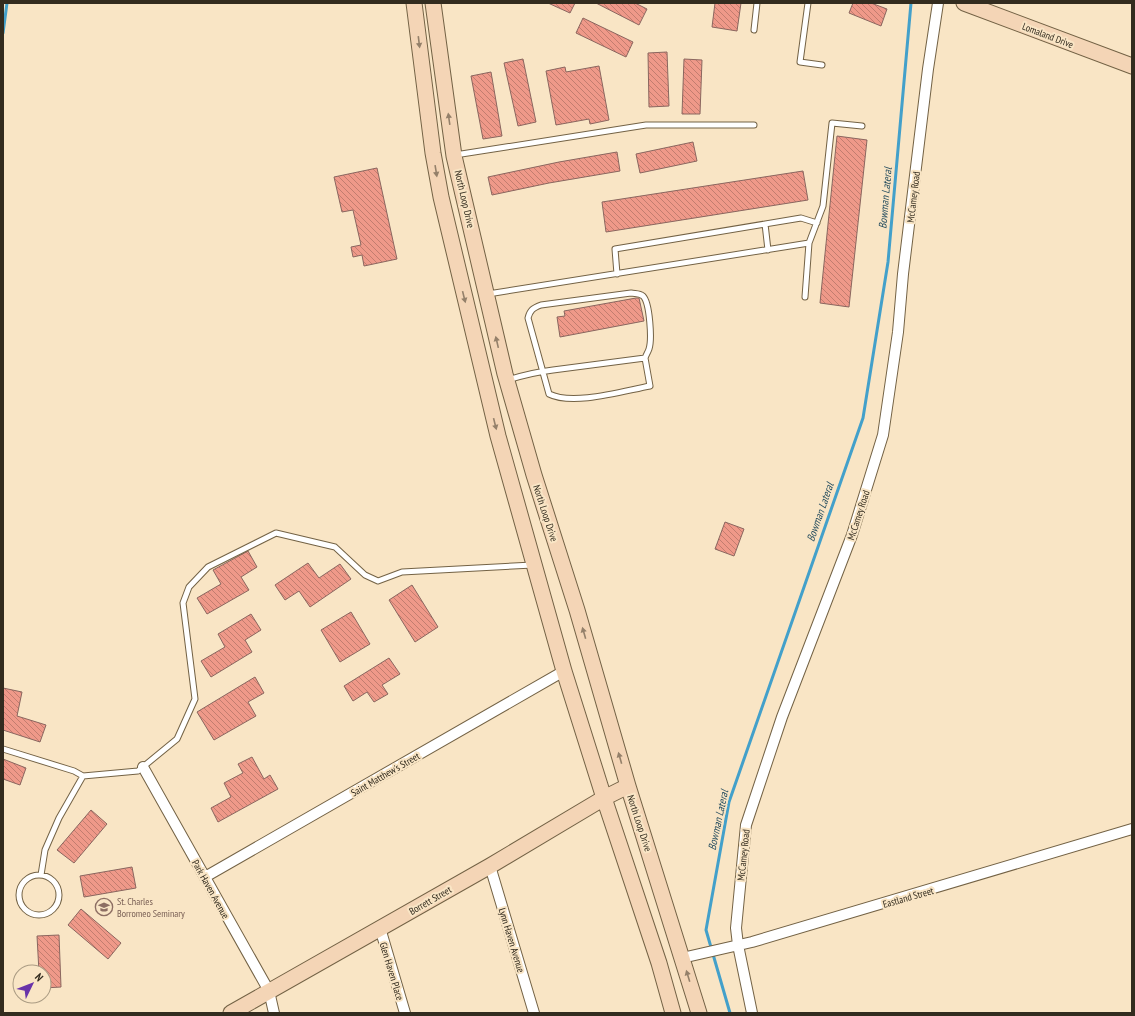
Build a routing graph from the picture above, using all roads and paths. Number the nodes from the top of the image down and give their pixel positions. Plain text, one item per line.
1 (414, 3) edge
2 (433, 3) edge
3 (757, 3) edge
4 (808, 3) edge
5 (938, 3) edge
6 (969, 4) edge
7 (754, 30) dead end
8 (822, 65) dead end
9 (1132, 66) edge
10 (754, 125) dead end
11 (862, 126) dead end
12 (454, 156) junction
13 (817, 223) junction
14 (765, 224) junction
15 (809, 243) junction
16 (768, 250) junction
17 (617, 274) junction
18 (487, 294) junction
19 (805, 297) dead end
20 (645, 358) junction
21 (542, 371) junction
22 (507, 380) junction
23 (534, 475) junction
24 (509, 478) junction
25 (534, 565) junction
26 (564, 671) junction
27 (3, 749) edge
28 (143, 767) junction
29 (83, 776) junction
30 (628, 786) junction
31 (604, 798) junction
32 (1132, 829) edge
33 (490, 866) junction
34 (41, 875) junction
35 (205, 877) junction
36 (380, 928) junction
37 (734, 946) junction
38 (682, 958) junction
39 (268, 991) junction
40 (231, 1013) edge
41 (274, 1013) edge
42 (405, 1013) edge
43 (534, 1013) edge
44 (673, 1013) edge
45 (699, 1013) edge
46 (752, 1013) edge

1 -> 24 main road
12 -> 2 main road, North Loop Drive
3 - 7 lane
4 - 8 lane
5 - 37 street, McCamey Road
6 - 9 main road, Lomaland Drive
10 - 12 lane
11 - 13 lane
12 - 18 main road, North Loop Drive
13 - 14 lane
13 - 15 lane
14 - 16 lane
14 - 17 lane
15 - 16 lane
15 - 19 lane
16 - 17 lane
17 - 18 lane
22 -> 18 main road, North Loop Drive
20 - 21 lane
20 - 21 lane
20 - 21 lane
21 - 22 lane
22 - 23 main road, North Loop Drive
23 - 24 main road
30 -> 23 main road, North Loop Drive
24 - 25 main road
25 - 26 main road
25 - 28 lane
26 - 31 main road
26 - 35 street, Saint Matthew's Street
27 - 29 lane
28 - 29 lane
28 - 35 street, Park Haven Avenue
29 - 34 lane
30 - 31 main road, Borrett Street
30 - 38 main road, North Loop Drive
31 - 33 main road, Borrett Street
31 - 44 main road
32 - 37 street, Eastland Street
33 - 36 main road, Borrett Street
33 - 43 street, Lynn Haven Avenue
34 - 34 lane
35 - 39 street, Park Haven Avenue
36 - 39 main road, Borrett Street
36 - 42 street, Glen Haven Place
37 - 38 street, Eastland Street
37 - 46 street, McCamey Road
45 -> 38 main road, North Loop Drive
39 - 40 main road, Borrett Street
39 - 41 street, Park Haven Avenue

